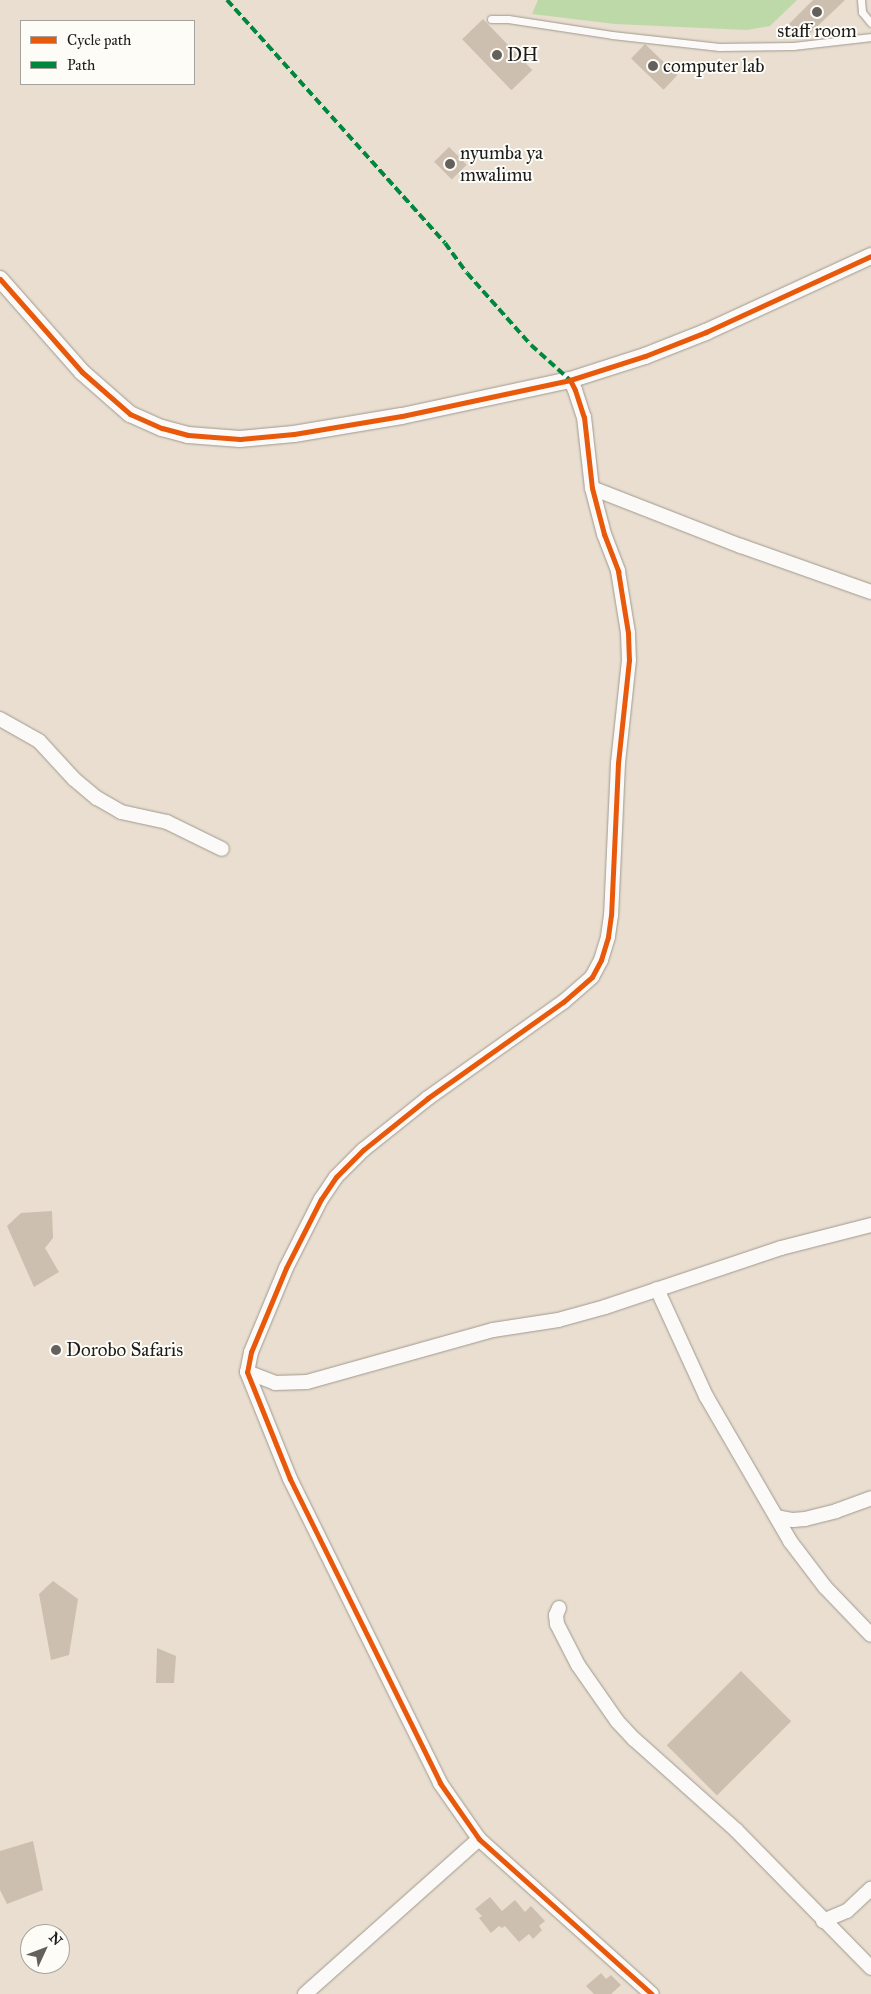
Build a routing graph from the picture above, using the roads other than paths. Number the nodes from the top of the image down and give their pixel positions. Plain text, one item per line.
1 (861, 0) edge
2 (491, 19) dead end
3 (871, 24) edge
4 (871, 37) edge
5 (871, 256) edge
6 (0, 279) edge
7 (570, 380) junction
8 (592, 488) junction
9 (871, 592) edge
10 (0, 719) edge
11 (222, 849) dead end
12 (871, 1225) edge
13 (657, 1289) junction
14 (247, 1372) junction
15 (871, 1498) edge
16 (778, 1517) junction
17 (559, 1608) dead end
18 (871, 1634) edge
19 (479, 1839) junction
20 (871, 1889) edge
21 (823, 1921) junction
22 (871, 1968) edge
23 (305, 1994) edge
24 (652, 1994) edge

1 - 3 lane
2 - 4 lane
5 - 7 street
6 - 7 street
7 - 8 street
8 - 9 street
8 - 14 street
10 - 11 street
12 - 13 street
13 - 14 street
13 - 16 street
14 - 19 street
15 - 16 street
16 - 18 street
17 - 21 street
19 - 23 street
19 - 24 street
20 - 21 street
21 - 22 street

